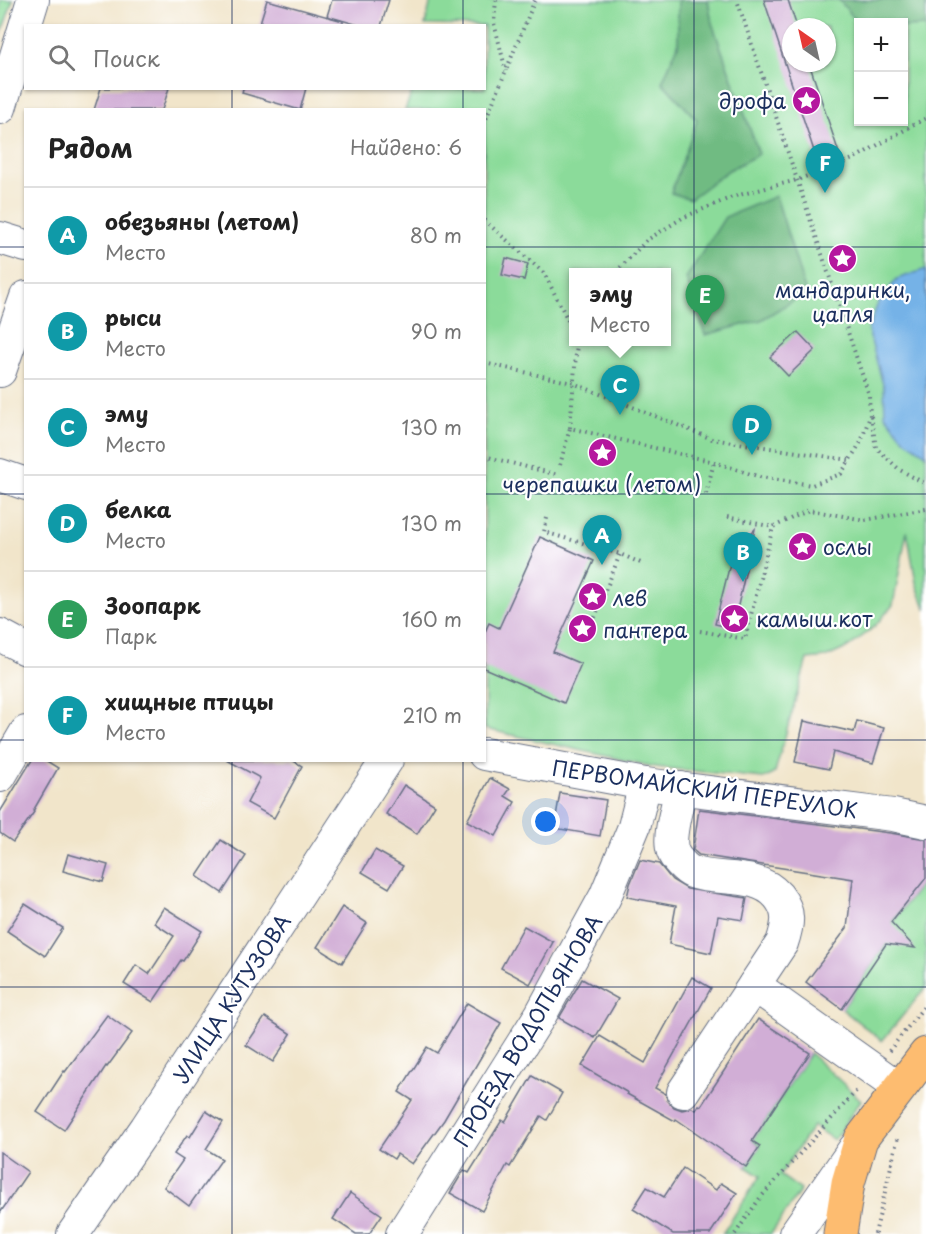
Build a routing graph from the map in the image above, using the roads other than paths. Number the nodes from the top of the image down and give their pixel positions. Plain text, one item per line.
1 (33, 0) edge
2 (26, 24) edge
3 (24, 29) edge
4 (0, 108) edge
5 (0, 238) edge
6 (24, 245) edge
7 (24, 303) edge
8 (0, 371) edge
9 (0, 475) edge
10 (24, 482) edge
11 (0, 635) edge
12 (24, 648) edge
13 (24, 735) edge
14 (486, 754) edge
15 (386, 762) edge
16 (0, 776) edge
17 (645, 784) junction
18 (681, 788) junction
19 (926, 822) edge
20 (754, 985) junction
21 (926, 1054) edge
22 (886, 1079) junction
23 (683, 1092) dead end
24 (861, 1139) junction
25 (846, 1231) edge
26 (73, 1234) edge
27 (402, 1234) edge
28 (795, 1234) edge

1 - 2 street
3 - 4 street
5 - 6 street
7 - 8 street
9 - 10 street
11 - 12 street
13 - 16 street
14 - 17 street, ПЕРВОМАЙСКИЙ ПЕРЕУЛОК
15 - 26 street, УЛИЦА КУТУЗОВА
17 - 18 street, ПЕРВОМАЙСКИЙ ПЕРЕУЛОК
17 - 27 street, ПРОЕЗД ВОДОПЬЯНОВА
18 - 19 street, ПЕРВОМАЙСКИЙ ПЕРЕУЛОК
18 - 20 street
20 - 22 street
20 - 23 street
21 - 22 main road
22 - 24 main road
24 - 25 main road
24 - 28 street

